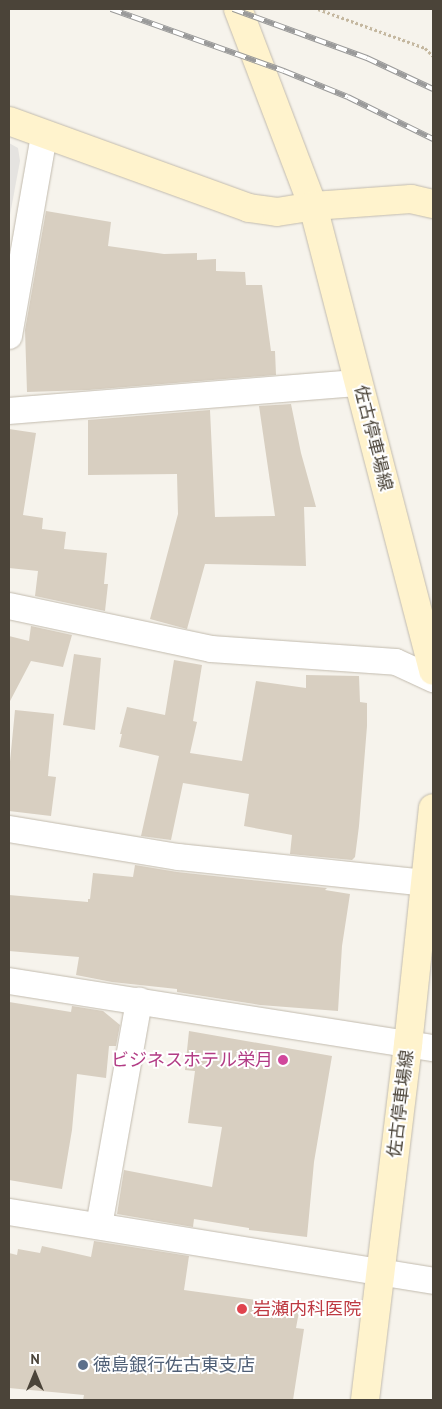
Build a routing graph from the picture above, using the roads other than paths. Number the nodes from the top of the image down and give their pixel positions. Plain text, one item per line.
1 (238, 9) edge
2 (9, 121) edge
3 (44, 135) junction
4 (433, 204) edge
5 (312, 206) junction
6 (9, 336) edge
7 (359, 383) junction
8 (9, 411) edge
9 (9, 606) edge
10 (433, 671) edge
11 (433, 680) edge
12 (433, 808) edge
13 (9, 829) edge
14 (427, 883) junction
15 (9, 981) edge
16 (139, 1001) junction
17 (421, 1046) edge
18 (9, 1212) edge
19 (99, 1226) junction
20 (382, 1273) junction
21 (433, 1281) edge
22 (365, 1400) edge

1 - 5 main road, 佐古停車場線
2 - 3 main road
3 - 5 main road
3 - 6 street
4 - 5 main road
5 - 7 main road, 佐古停車場線
7 - 8 street
7 - 10 main road, 佐古停車場線
9 - 11 street
12 - 14 main road, 佐古停車場線
13 - 14 street
14 - 17 main road, 佐古停車場線
15 - 16 street
16 - 17 street
16 - 19 street
17 - 20 main road, 佐古停車場線
18 - 19 street
19 - 20 street
20 - 21 street
20 - 22 main road, 佐古停車場線

